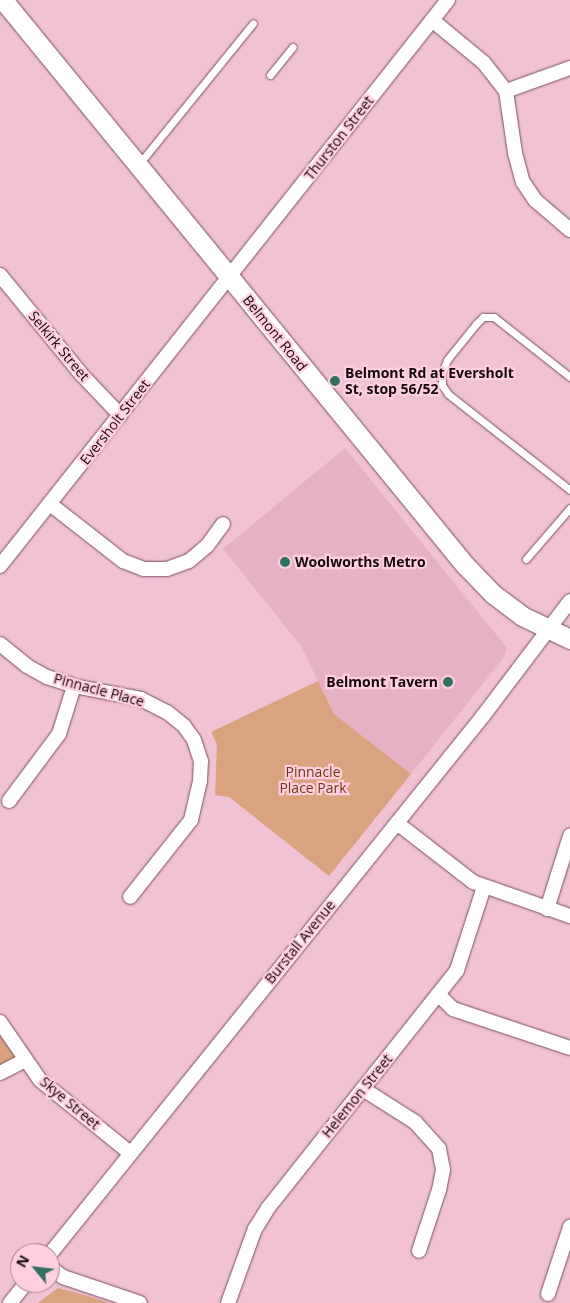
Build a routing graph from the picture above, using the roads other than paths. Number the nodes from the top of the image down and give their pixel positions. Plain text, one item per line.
1 (4, 0) edge
2 (448, 0) edge
3 (432, 20) junction
4 (253, 23) dead end
5 (293, 48) dead end
6 (570, 68) edge
7 (270, 75) dead end
8 (506, 91) junction
9 (138, 165) junction
10 (570, 230) edge
11 (0, 275) edge
12 (230, 277) junction
13 (570, 376) edge
14 (120, 415) junction
15 (570, 490) edge
16 (50, 504) junction
17 (570, 508) edge
18 (568, 519) edge
19 (223, 524) dead end
20 (526, 559) dead end
21 (0, 566) edge
22 (570, 601) edge
23 (548, 629) junction
24 (570, 639) edge
25 (0, 644) edge
26 (74, 686) junction
27 (9, 801) dead end
28 (397, 823) junction
29 (570, 836) edge
30 (484, 887) junction
31 (130, 897) dead end
32 (547, 909) junction
33 (570, 916) edge
34 (438, 994) junction
35 (0, 1022) edge
36 (570, 1048) edge
37 (26, 1060) junction
38 (0, 1074) edge
39 (364, 1089) junction
40 (130, 1152) junction
41 (570, 1227) edge
42 (59, 1243) edge
43 (419, 1251) dead end
44 (60, 1275) edge
45 (18, 1293) edge
46 (548, 1294) dead end
47 (10, 1303) edge
48 (140, 1303) edge
49 (228, 1303) edge

1 - 9 main road, Belmont Road
2 - 3 street, Thurston Street
3 - 8 street
3 - 12 street, Thurston Street
4 - 9 lane
5 - 7 lane
6 - 8 street
8 - 10 street
9 - 12 main road, Belmont Road
11 - 14 street, Selkirk Street
12 - 14 street, Eversholt Street
12 - 23 main road, Belmont Road
13 - 15 lane
14 - 16 street, Eversholt Street
16 - 19 street
16 - 21 street, Eversholt Street
17 - 18 lane
18 - 20 lane
22 - 23 street, Burstall Avenue
23 - 24 main road, Belmont Road
23 - 28 street, Burstall Avenue
25 - 26 street, Pinnacle Place
26 - 27 street
26 - 31 street, Pinnacle Place
28 - 30 street
28 - 40 street, Burstall Avenue
29 - 32 street
30 - 32 street
30 - 34 street, Helemon Street
32 - 33 street
34 - 36 street
34 - 39 street, Helemon Street
35 - 37 street, Skye Street
37 - 38 street
37 - 40 street, Skye Street
39 - 43 street
39 - 49 street, Helemon Street
40 - 42 street, Burstall Avenue
41 - 46 street
44 - 48 street
45 - 47 street

